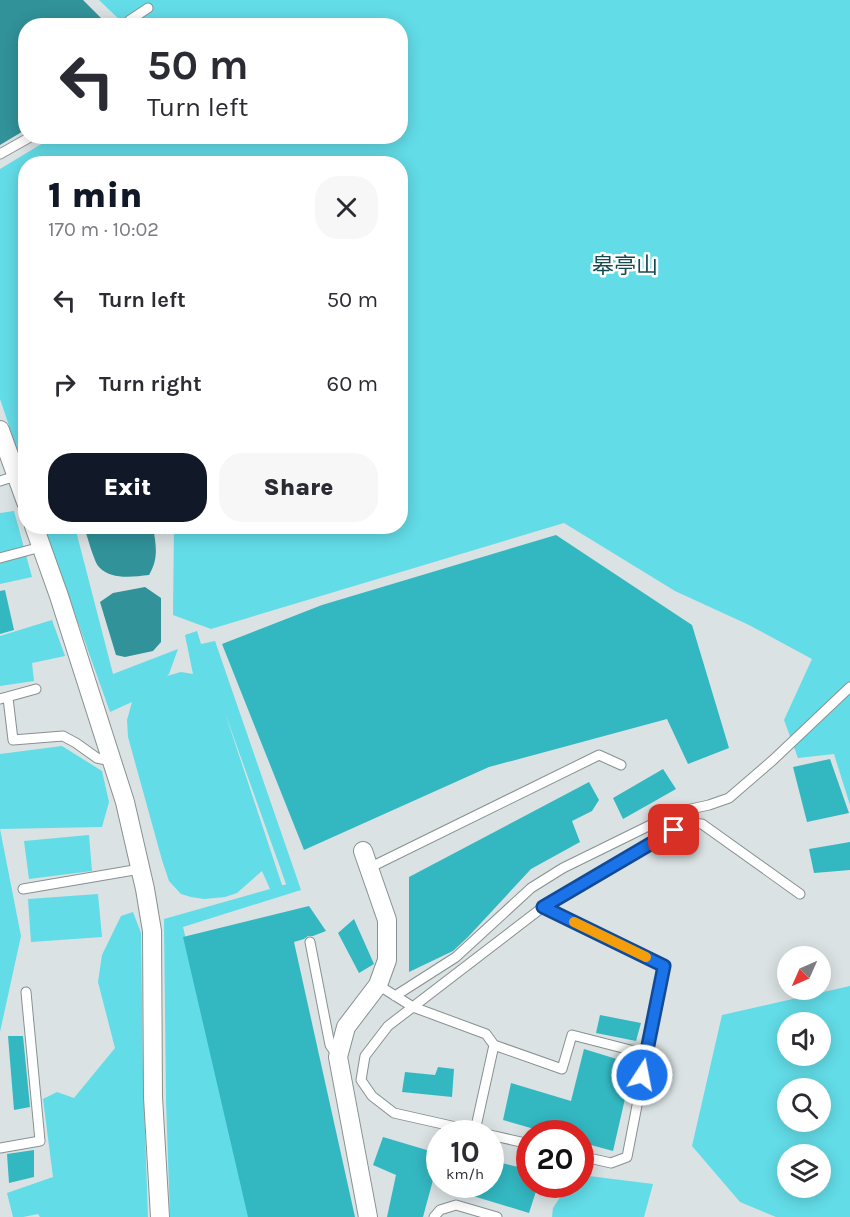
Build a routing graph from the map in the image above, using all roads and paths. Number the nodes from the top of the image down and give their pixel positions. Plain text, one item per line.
1 (148, 8) dead end
2 (133, 18) edge
3 (18, 144) edge
4 (0, 154) edge
5 (1, 438) edge
6 (8, 478) edge
7 (18, 491) edge
8 (37, 534) edge
9 (41, 547) junction
10 (0, 558) edge
11 (850, 687) edge
12 (36, 689) dead end
13 (4, 698) edge
14 (111, 760) junction
15 (621, 765) dead end
16 (366, 860) joint
17 (140, 869) junction
18 (23, 889) dead end
19 (800, 894) dead end
20 (543, 907) junction
21 (310, 942) dead end
22 (378, 985) junction
23 (26, 992) dead end
24 (395, 996) junction
25 (413, 1007) junction
26 (494, 1045) junction
27 (646, 1054) junction
28 (338, 1057) junction
29 (426, 1120) edge
30 (477, 1120) edge
31 (0, 1148) edge
32 (594, 1159) edge
33 (160, 1217) edge
34 (368, 1217) edge
35 (434, 1217) edge
36 (497, 1217) edge

1 - 2 lane
3 - 4 lane
5 - 6 street
6 - 7 street
8 - 9 street
9 - 10 lane
9 - 14 street
11 - 24 lane
12 - 13 lane
13 - 14 lane
14 - 17 street
15 - 16 lane
16 - 22 street
17 - 18 lane
17 - 33 street
19 - 20 lane
20 - 25 lane
20 - 27 lane
21 - 28 lane
22 - 24 lane
22 - 28 street
23 - 31 lane
24 - 25 lane
25 - 26 lane
25 - 29 lane
26 - 27 lane
26 - 30 lane
27 - 32 lane
28 - 34 street
35 - 36 lane

